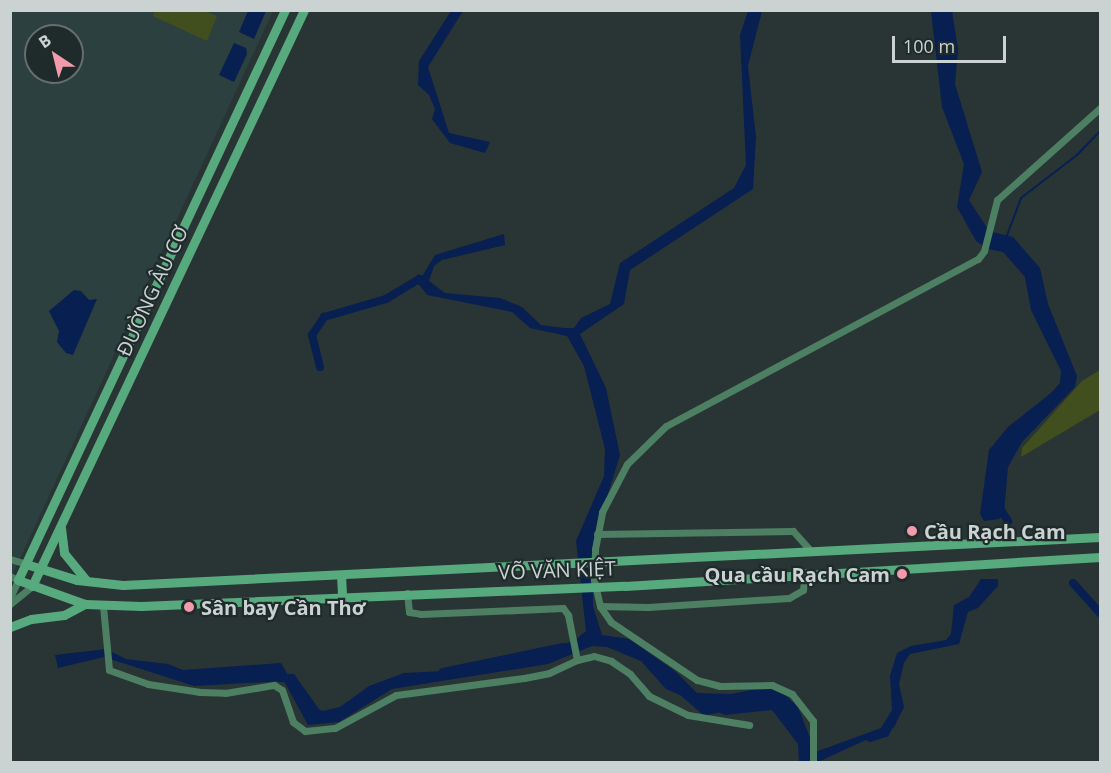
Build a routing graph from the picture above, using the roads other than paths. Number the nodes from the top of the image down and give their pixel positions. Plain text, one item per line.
1 (285, 10) edge
2 (304, 10) edge
3 (1101, 108) edge
4 (96, 422) junction
5 (107, 427) junction
6 (61, 526) junction
7 (597, 534) junction
8 (1101, 537) edge
9 (810, 550) junction
10 (1101, 557) edge
11 (10, 559) edge
12 (26, 564) junction
13 (41, 569) junction
14 (805, 572) junction
15 (341, 575) junction
16 (14, 578) edge
17 (94, 583) junction
18 (32, 586) junction
19 (407, 593) junction
20 (10, 597) edge
21 (342, 597) junction
22 (10, 604) edge
23 (85, 604) junction
24 (103, 606) junction
25 (600, 606) junction
26 (10, 627) edge
27 (576, 657) junction
28 (749, 725) dead end
29 (813, 762) edge

1 - 4 main road, ĐƯỜNG ÂU CƠ
2 - 5 main road, ĐƯỜNG ÂU CƠ
3 - 7 street
4 - 5 main road
4 - 12 main road, ĐƯỜNG ÂU CƠ
5 - 6 main road, ĐƯỜNG ÂU CƠ
6 - 13 main road, ĐƯỜNG ÂU CƠ
6 - 17 main road
7 - 9 street
7 - 25 street
8 - 9 main road, VÕ VĂN KIỆT
9 - 15 main road, VÕ VĂN KIỆT
10 - 14 main road, VÕ VĂN KIỆT
11 - 12 street
12 - 13 main road, VÕ VĂN KIỆT
12 - 16 main road, ĐƯỜNG ÂU CƠ
13 - 17 main road, VÕ VĂN KIỆT
13 - 18 main road, ĐƯỜNG ÂU CƠ
14 - 19 main road, VÕ VĂN KIỆT
14 - 25 street
15 - 17 main road, VÕ VĂN KIỆT
15 - 21 main road
16 - 18 main road, VÕ VĂN KIỆT
16 - 20 street
18 - 22 street
18 - 23 main road, VÕ VĂN KIỆT
19 - 21 main road, VÕ VĂN KIỆT
19 - 27 street
21 - 24 main road, VÕ VĂN KIỆT
23 - 24 main road, VÕ VĂN KIỆT
23 - 26 main road
24 - 27 street
25 - 29 street
27 - 28 street

